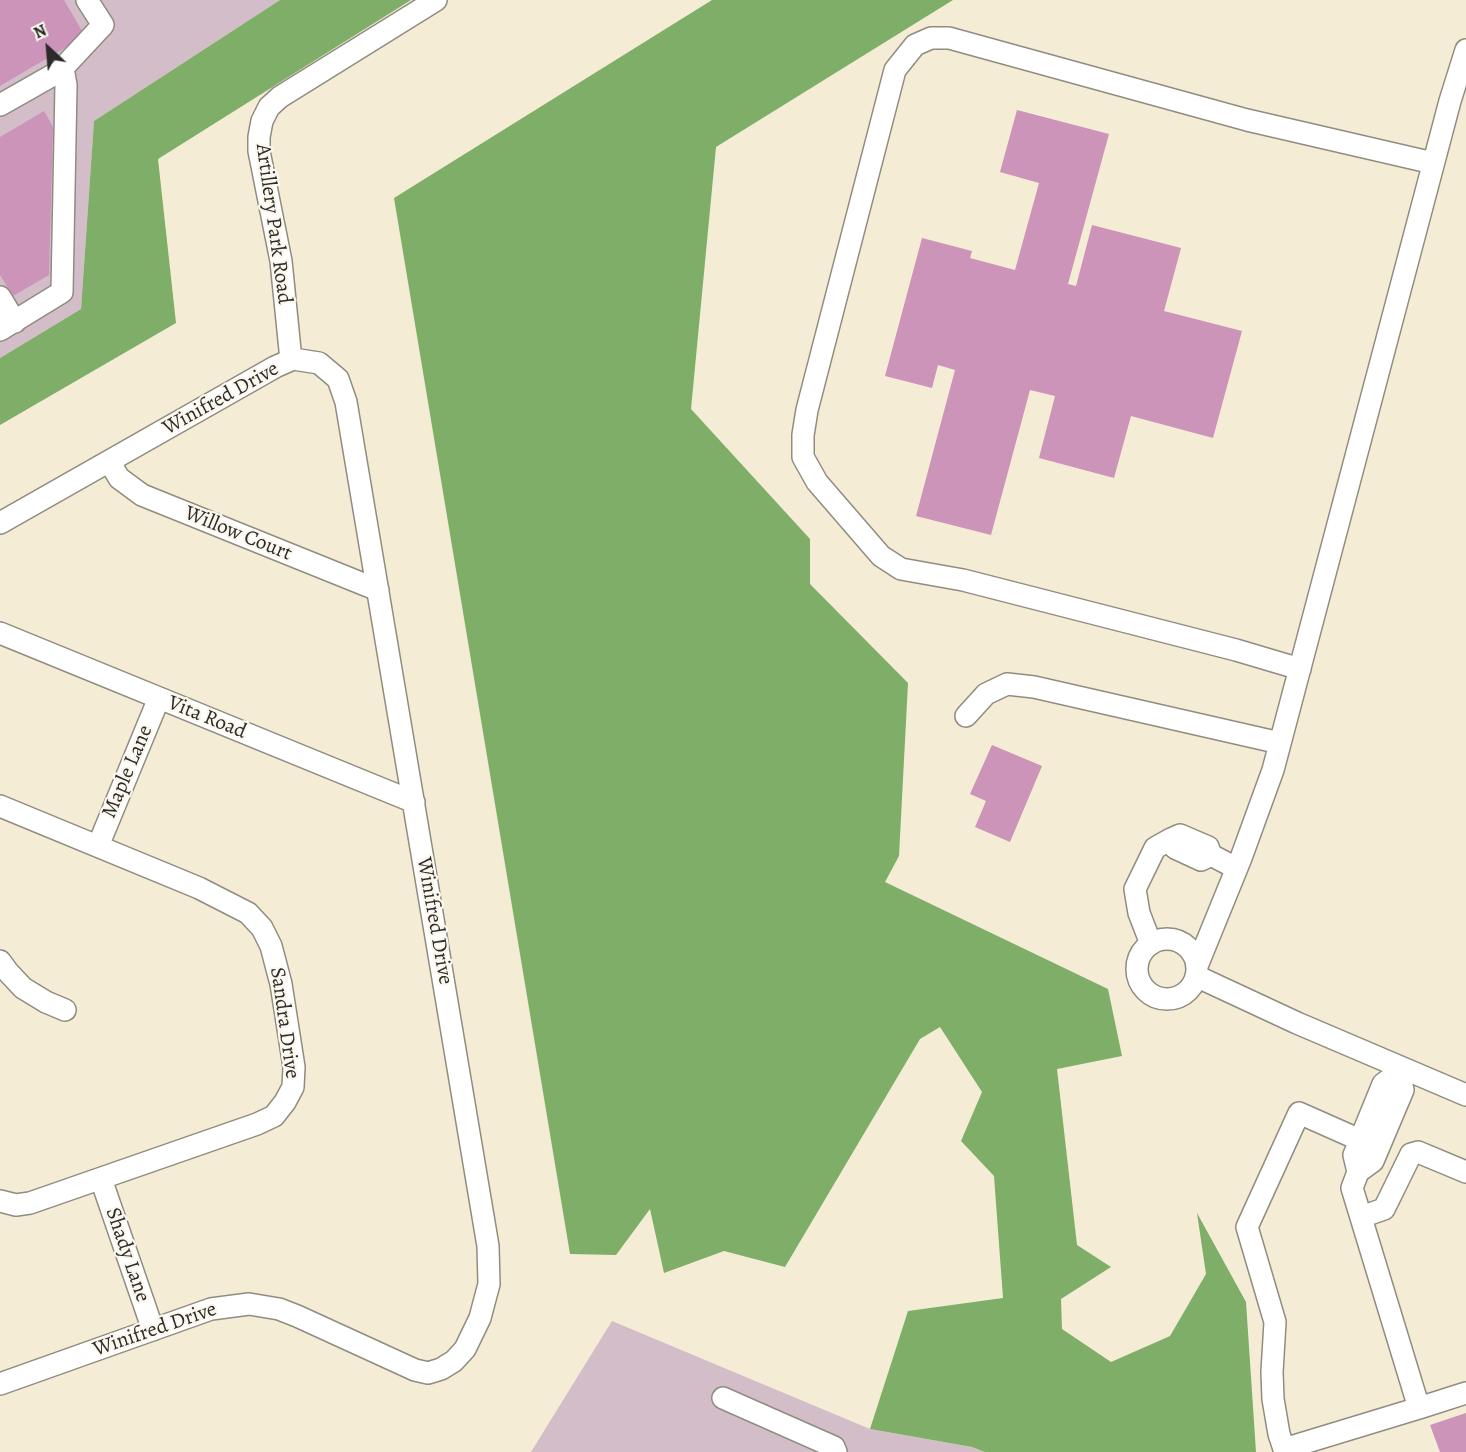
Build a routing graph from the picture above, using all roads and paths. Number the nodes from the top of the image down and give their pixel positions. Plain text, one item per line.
1 (87, 0) edge
2 (436, 0) edge
3 (1466, 50) edge
4 (63, 68) junction
5 (0, 105) edge
6 (1433, 163) junction
7 (0, 297) edge
8 (7, 326) edge
9 (291, 360) junction
10 (109, 461) junction
11 (0, 523) edge
12 (378, 590) junction
13 (0, 633) edge
14 (1300, 669) junction
15 (159, 698) junction
16 (966, 716) dead end
17 (1280, 743) junction
18 (414, 802) junction
19 (0, 806) edge
20 (98, 846) junction
21 (1236, 868) junction
22 (1151, 944) junction
23 (0, 961) edge
24 (1196, 971) junction
25 (65, 1010) dead end
26 (1401, 1070) junction
27 (1466, 1095) edge
28 (1360, 1140) junction
29 (1358, 1172) junction
30 (1466, 1172) edge
31 (101, 1179) junction
32 (0, 1201) edge
33 (1360, 1217) junction
34 (153, 1330) junction
35 (0, 1384) edge
36 (1466, 1393) edge
37 (723, 1398) dead end
38 (1419, 1408) junction
39 (1284, 1451) edge
40 (836, 1452) edge

1 - 4 street
2 - 9 street, Artillery Park Road
3 - 6 street
4 - 5 street
4 - 8 street
6 - 14 street
6 - 14 street
7 - 8 street
9 - 10 street, Winifred Drive
9 - 12 street, Winifred Drive
10 - 11 street, Winifred Drive
10 - 12 street, Willow Court
12 - 18 street, Winifred Drive
13 - 15 street, Vita Road
14 - 17 street
15 - 18 street, Vita Road
15 - 20 street, Maple Lane
16 - 17 street
17 - 21 street
18 - 34 street, Winifred Drive
19 - 20 street, Sandra Drive
20 - 31 street, Sandra Drive
21 - 22 street
21 - 24 street
22 - 24 street
22 - 24 street
23 - 25 street
24 - 26 street
26 - 27 street
26 - 28 street
26 - 29 street
28 - 29 street
28 - 39 street
29 - 33 street
30 - 33 street
31 - 32 street, Sandra Drive
31 - 34 street, Shady Lane
33 - 38 street
34 - 35 street, Winifred Drive
36 - 38 street
37 - 40 street
38 - 39 street

